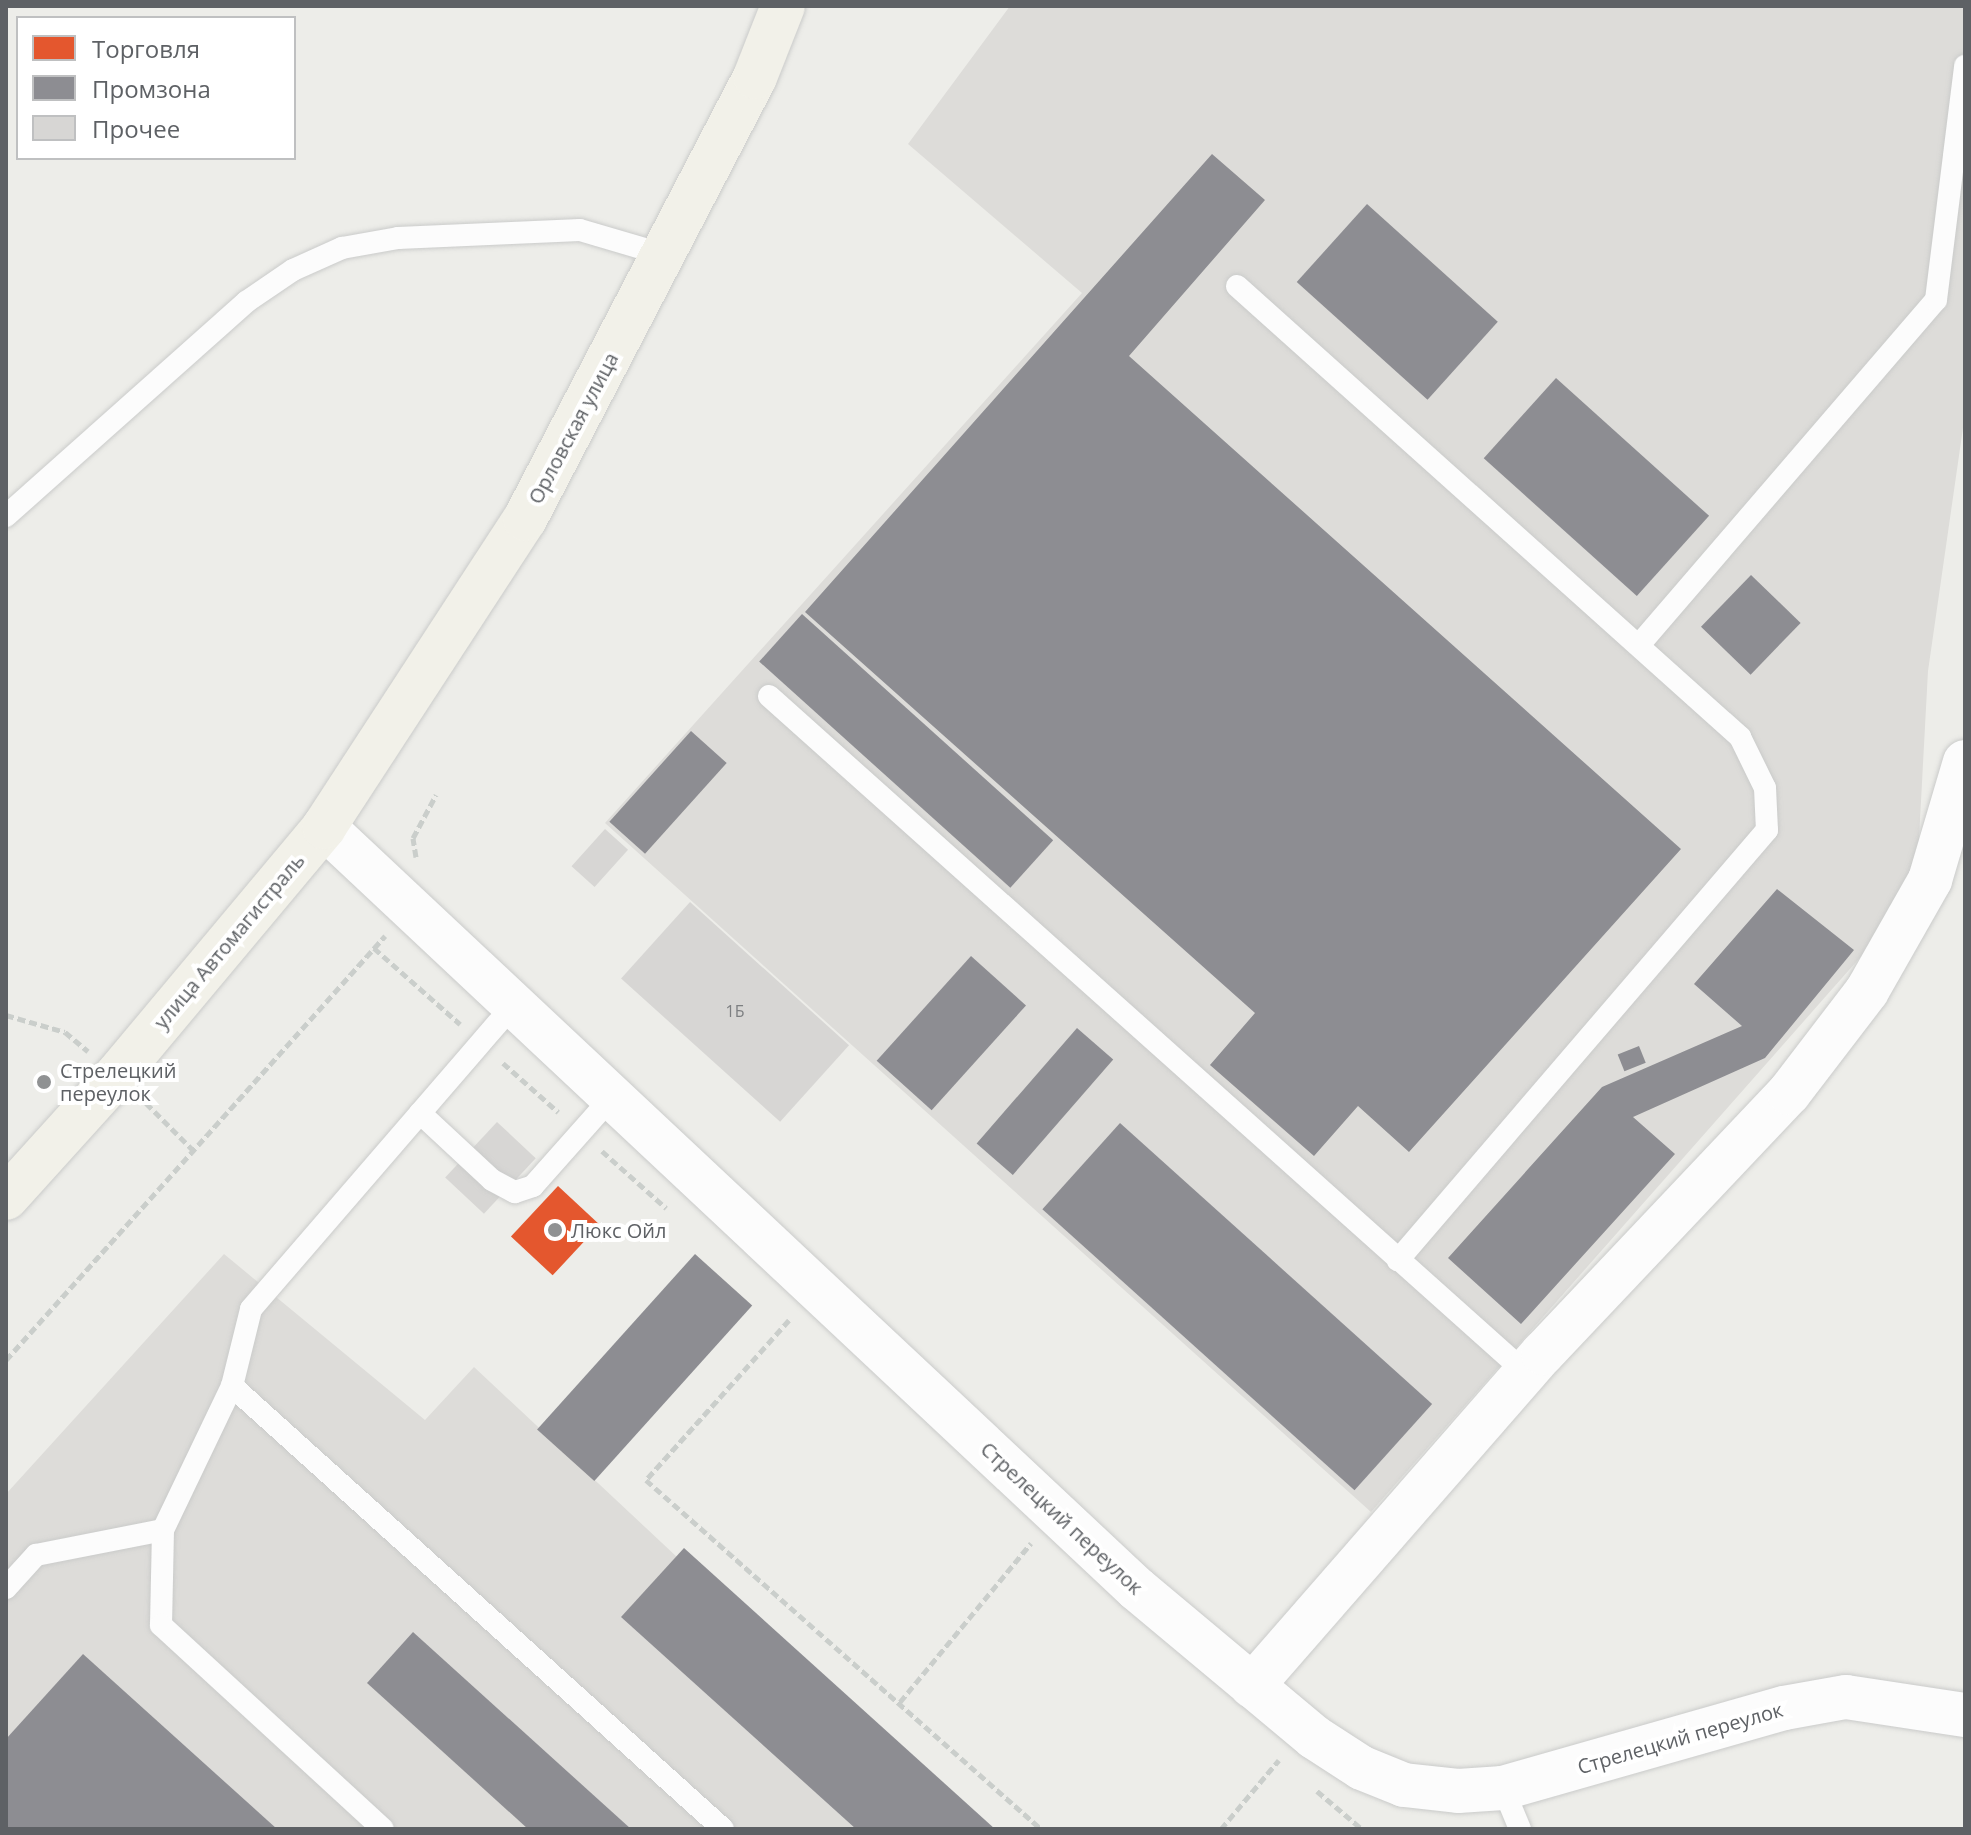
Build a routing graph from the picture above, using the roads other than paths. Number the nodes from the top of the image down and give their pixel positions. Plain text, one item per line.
1 (783, 6) edge
2 (1965, 66) edge
3 (665, 255) junction
4 (1237, 286) dead end
5 (6, 516) edge
6 (1639, 645) junction
7 (769, 696) dead end
8 (1965, 762) edge
9 (324, 827) junction
10 (513, 1006) junction
11 (612, 1097) junction
12 (420, 1113) junction
13 (6, 1198) edge
14 (1398, 1260) junction
15 (1526, 1373) junction
16 (232, 1386) junction
17 (163, 1530) junction
18 (6, 1588) edge
19 (1252, 1686) junction
20 (1958, 1714) edge
21 (1503, 1788) junction
22 (383, 1829) edge
23 (723, 1829) edge
24 (1520, 1829) edge

1 - 3 main road, Орловская улица
2 - 6 lane
3 - 5 lane
3 - 9 main road, Орловская улица
4 - 6 lane
6 - 14 lane
7 - 14 lane
8 - 15 main road
9 - 10 main road, Стрелецкий переулок
9 - 13 main road, улица Автомагистраль
10 - 11 main road, Стрелецкий переулок
10 - 12 lane
11 - 12 lane
11 - 19 main road, Стрелецкий переулок
12 - 16 lane
14 - 15 lane
15 - 19 main road
16 - 17 lane
16 - 23 lane
17 - 18 lane
17 - 22 lane
19 - 21 main road, Стрелецкий переулок
20 - 21 main road, Стрелецкий переулок
21 - 24 lane

